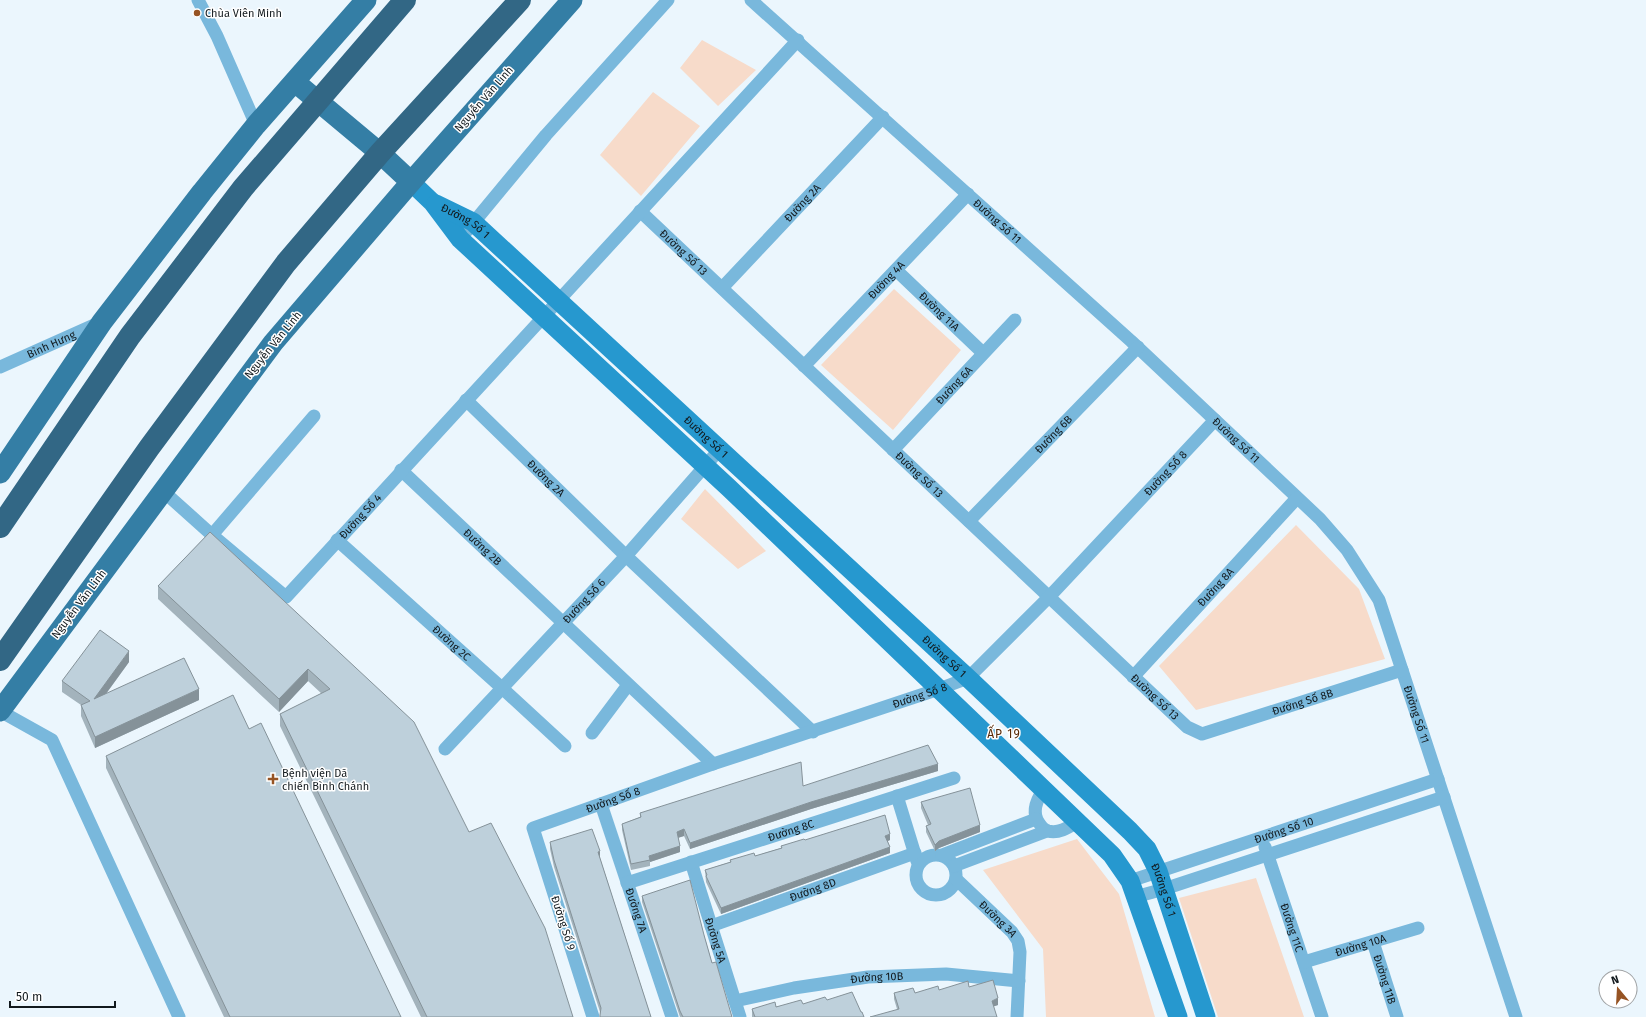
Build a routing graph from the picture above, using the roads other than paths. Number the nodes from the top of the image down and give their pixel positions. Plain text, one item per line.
1 (198, 0) edge
2 (366, 0) edge
3 (405, 0) edge
4 (520, 0) edge
5 (572, 0) edge
6 (668, 0) edge
7 (751, 0) edge
8 (798, 40) junction
9 (295, 82) junction
10 (318, 102) junction
11 (883, 117) junction
12 (256, 125) junction
13 (380, 153) junction
14 (411, 182) junction
15 (968, 194) junction
16 (433, 203) junction
17 (640, 211) junction
18 (474, 222) junction
19 (460, 239) junction
20 (896, 270) junction
21 (722, 288) junction
22 (559, 300) junction
23 (543, 316) junction
24 (1015, 320) dead end
25 (102, 322) junction
26 (1138, 347) junction
27 (983, 353) junction
28 (804, 366) junction
29 (0, 367) edge
30 (466, 400) junction
31 (314, 416) dead end
32 (1215, 420) junction
33 (720, 449) junction
34 (893, 450) junction
35 (705, 466) junction
36 (401, 470) junction
37 (0, 473) edge
38 (163, 491) junction
39 (1297, 498) junction
40 (969, 521) junction
41 (0, 527) edge
42 (212, 535) junction
43 (337, 540) junction
44 (626, 556) junction
45 (1049, 597) junction
46 (563, 624) junction
47 (0, 660) edge
48 (1402, 670) junction
49 (1133, 677) junction
50 (968, 678) junction
51 (628, 685) junction
52 (502, 688) junction
53 (939, 690) junction
54 (0, 711) edge
55 (813, 732) junction
56 (592, 734) dead end
57 (1202, 734) joint
58 (564, 746) dead end
59 (445, 749) dead end
60 (713, 764) junction
61 (1065, 769) junction
62 (954, 778) dead end
63 (1438, 779) junction
64 (1044, 789) junction
65 (897, 796) junction
66 (1444, 797) junction
67 (601, 804) junction
68 (1036, 819) junction
69 (1077, 822) junction
70 (533, 828) joint
71 (1047, 831) junction
72 (1263, 837) junction
73 (942, 855) junction
74 (1268, 855) junction
75 (917, 859) junction
76 (691, 862) junction
77 (1158, 871) junction
78 (955, 873) junction
79 (627, 883) junction
80 (1133, 889) junction
81 (1164, 889) junction
82 (712, 926) junction
83 (1418, 928) dead end
84 (1373, 942) junction
85 (1304, 962) junction
86 (1019, 981) junction
87 (735, 1001) junction
88 (179, 1017) edge
89 (593, 1017) edge
90 (672, 1017) edge
91 (740, 1017) edge
92 (1017, 1017) edge
93 (1178, 1017) edge
94 (1206, 1017) edge
95 (1322, 1017) edge
96 (1397, 1017) edge
97 (1516, 1017) edge

1 - 12 street
2 - 9 main road
3 - 10 highway
4 - 13 highway
5 - 14 main road, Nguyễn Văn Linh
6 - 18 street
7 - 8 street, Đường Số 11
8 - 11 street, Đường Số 11
8 - 17 street, Đường Số 4
9 - 10 main road
9 - 12 main road
10 - 13 main road
10 - 41 highway
11 - 15 street, Đường Số 11
11 - 21 street, Đường 2A
12 - 25 main road
13 - 14 main road
13 - 47 highway
14 - 16 street, Đường Số 1
14 - 38 main road, Nguyễn Văn Linh
15 - 20 street, Đường 4A
15 - 26 street, Đường Số 11
16 - 18 street, Đường Số 1
16 - 19 street, Đường Số 1
17 - 21 street, Đường Số 13
17 - 22 street, Đường Số 4
18 - 19 street
18 - 22 street, Đường Số 1
19 - 23 street, Đường Số 1
20 - 27 street, Đường 11A
20 - 28 street, Đường 4A
21 - 28 street, Đường Số 13
22 - 23 street, Đường Số 4
22 - 33 street, Đường Số 1
23 - 30 street, Đường Số 4
23 - 35 street, Đường Số 1
24 - 27 street, Đường 6A
25 - 29 street, Bình Hưng
25 - 37 main road
26 - 32 street, Đường Số 11
26 - 40 street, Đường 6B
27 - 34 street, Đường 6A
28 - 34 street, Đường Số 13
30 - 36 street, Đường Số 4
30 - 44 street, Đường 2A
31 - 42 street
32 - 39 street, Đường Số 11
32 - 45 street, Đường Số 8
33 - 35 street, Đường Số 6
33 - 50 street, Đường Số 1
34 - 40 street, Đường Số 13
35 - 44 street, Đường Số 6
35 - 53 street, Đường Số 1
36 - 43 street, Đường Số 4
36 - 46 street, Đường 2B
38 - 42 street, Đường Số 4
38 - 54 main road, Nguyễn Văn Linh
39 - 48 street, Đường Số 11
39 - 49 street, Đường 8A
40 - 45 street, Đường Số 13
42 - 43 street, Đường Số 4
43 - 52 street, Đường 2C
44 - 46 street, Đường Số 6
44 - 55 street, Đường 2A
45 - 49 street, Đường Số 13
45 - 50 street, Đường Số 8
46 - 51 street, Đường 2B
46 - 52 street, Đường Số 6
48 - 57 street, Đường Số 8B
48 - 63 street, Đường Số 11
49 - 57 street, Đường Số 13
50 - 53 street, Đường Số 8
50 - 61 street, Đường Số 1
51 - 56 street
51 - 60 street, Đường 2B
52 - 58 street, Đường 2C
52 - 59 street, Đường Số 6
53 - 55 street, Đường Số 8
53 - 64 street, Đường Số 1
54 - 88 street
55 - 60 street, Đường Số 8
60 - 67 street, Đường Số 8
61 - 64 street
61 - 77 street, Đường Số 1
62 - 65 street, Đường 8C
63 - 66 street, Đường Số 11
63 - 72 street, Đường Số 10
64 - 68 street
64 - 69 street, Đường Số 1
65 - 75 street
65 - 76 street, Đường 8C
66 - 74 street, Đường Số 10
66 - 97 street, Đường Số 11
67 - 70 street, Đường Số 8
67 - 79 street, Đường 7A
68 - 71 street
68 - 73 street
69 - 71 street
69 - 80 street, Đường Số 1
70 - 89 street, Đường Số 9
71 - 78 street
72 - 74 street, Đường 11C
72 - 77 street, Đường Số 10
73 - 75 street
73 - 78 street
74 - 81 street, Đường Số 10
74 - 85 street, Đường 11C
75 - 78 street
75 - 82 street, Đường 8D
76 - 79 street, Đường 8C
76 - 82 street, Đường 5A
77 - 80 street, Đường Số 10
77 - 81 street, Đường Số 1
78 - 86 street, Đường 3A
79 - 90 street, Đường 7A
80 - 81 street, Đường Số 10
80 - 93 street, Đường Số 1
81 - 94 street, Đường Số 1
82 - 87 street, Đường 5A
83 - 84 street, Đường 10A
84 - 85 street, Đường 10A
84 - 96 street, Đường 11B
85 - 95 street, Đường 11C
86 - 87 street, Đường 10B
86 - 92 street, Đường 3A
87 - 91 street, Đường 5A

